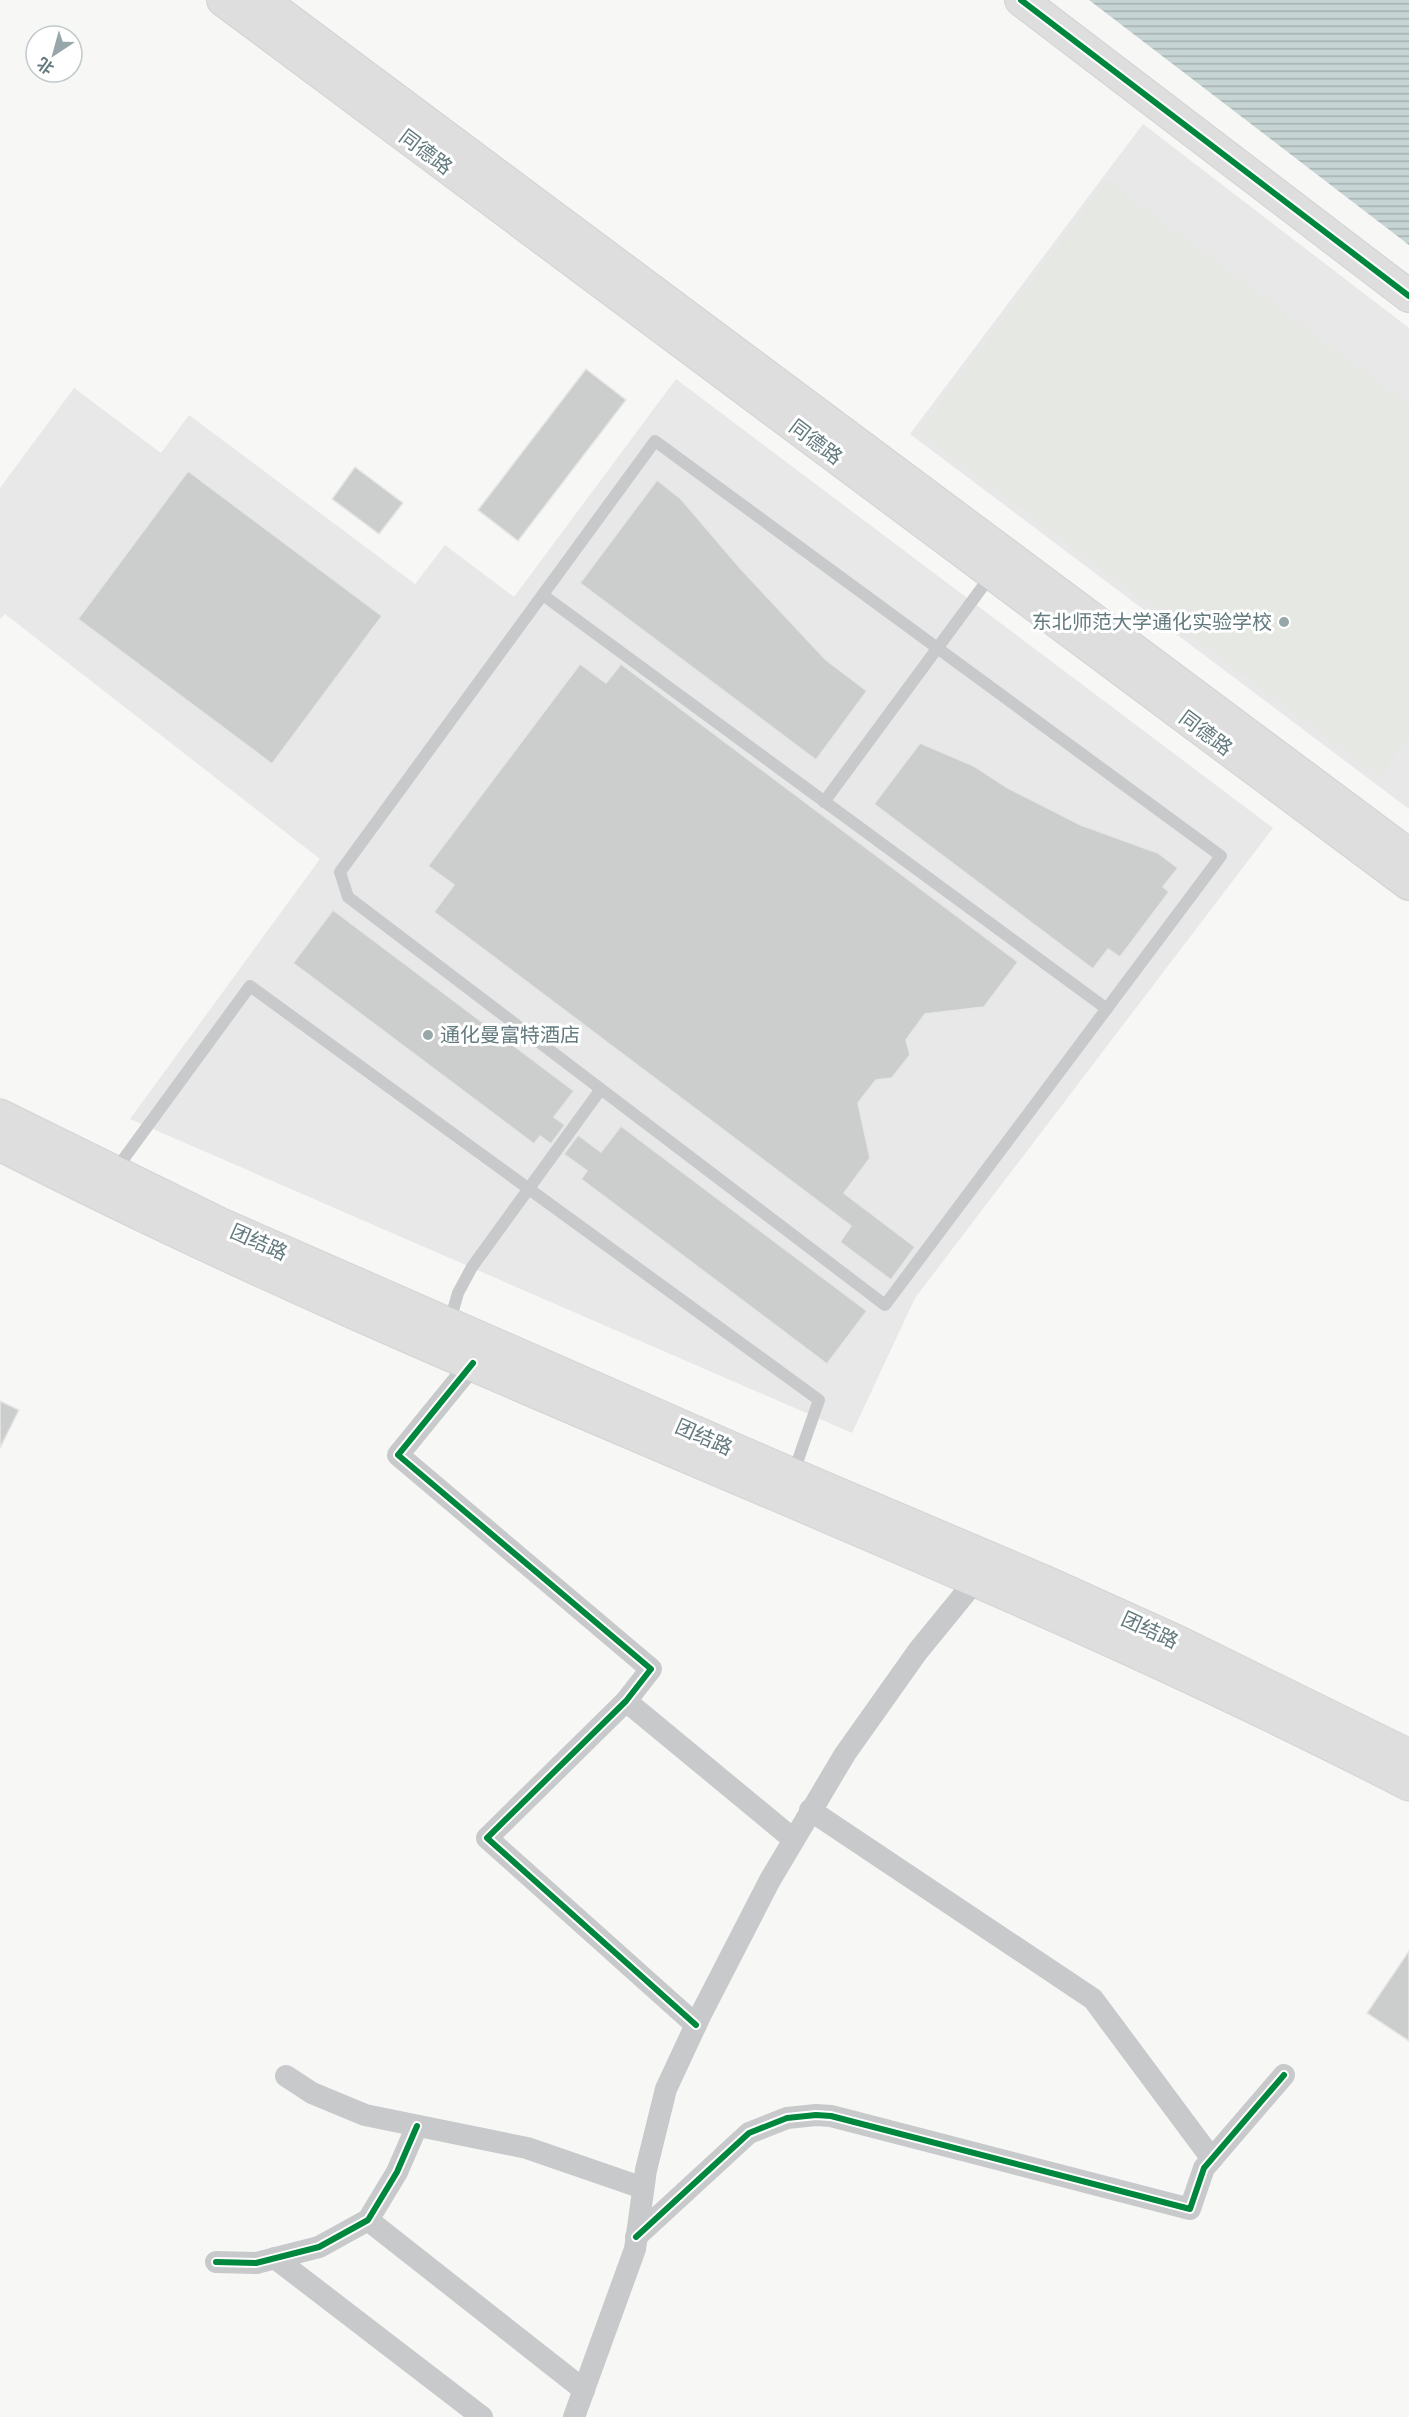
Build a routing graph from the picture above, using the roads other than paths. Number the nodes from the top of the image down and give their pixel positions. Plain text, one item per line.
1 (223, 0) edge
2 (262, 0) edge
3 (1021, 0) edge
4 (1409, 296) edge
5 (992, 574) junction
6 (543, 595) junction
7 (938, 648) junction
8 (824, 802) junction
9 (1409, 855) edge
10 (1409, 884) edge
11 (1107, 1009) junction
12 (601, 1089) junction
13 (0, 1116) edge
14 (0, 1144) edge
15 (113, 1173) junction
16 (529, 1189) junction
17 (448, 1325) junction
18 (473, 1363) junction
19 (793, 1475) junction
20 (976, 1580) junction
21 (626, 1701) junction
22 (1409, 1756) edge
23 (1409, 1784) edge
24 (810, 1810) junction
25 (793, 1839) junction
26 (696, 2025) junction
27 (1284, 2075) dead end
28 (286, 2076) dead end
29 (417, 2126) junction
30 (1212, 2160) junction
31 (644, 2188) junction
32 (368, 2220) junction
33 (636, 2237) junction
34 (275, 2258) junction
35 (216, 2262) dead end
36 (584, 2390) junction
37 (482, 2417) edge
38 (574, 2417) edge

1 - 5 main road, 同德路
2 - 9 main road, 同德路
3 - 4 main road
5 - 7 lane
5 - 10 main road, 同德路
6 - 7 lane
6 - 8 lane
6 - 12 lane
7 - 8 lane
7 - 11 lane
8 - 11 lane
11 - 12 lane
12 - 16 lane
13 - 15 highway, 团结路
14 - 18 highway, 团结路
15 - 16 lane
15 - 17 highway, 团结路
16 - 17 lane
16 - 19 lane
17 - 19 highway, 团结路
18 - 20 highway, 团结路
18 - 21 street
19 - 22 highway, 团结路
20 - 23 highway, 团结路
20 - 24 street
21 - 25 street
21 - 26 street
24 - 25 street
24 - 30 street
25 - 26 street
26 - 31 street
27 - 30 street
28 - 29 street
29 - 31 street
29 - 32 street
30 - 33 street
31 - 33 street
32 - 34 street
32 - 36 street
33 - 36 street
34 - 35 street
34 - 37 street
36 - 38 street

